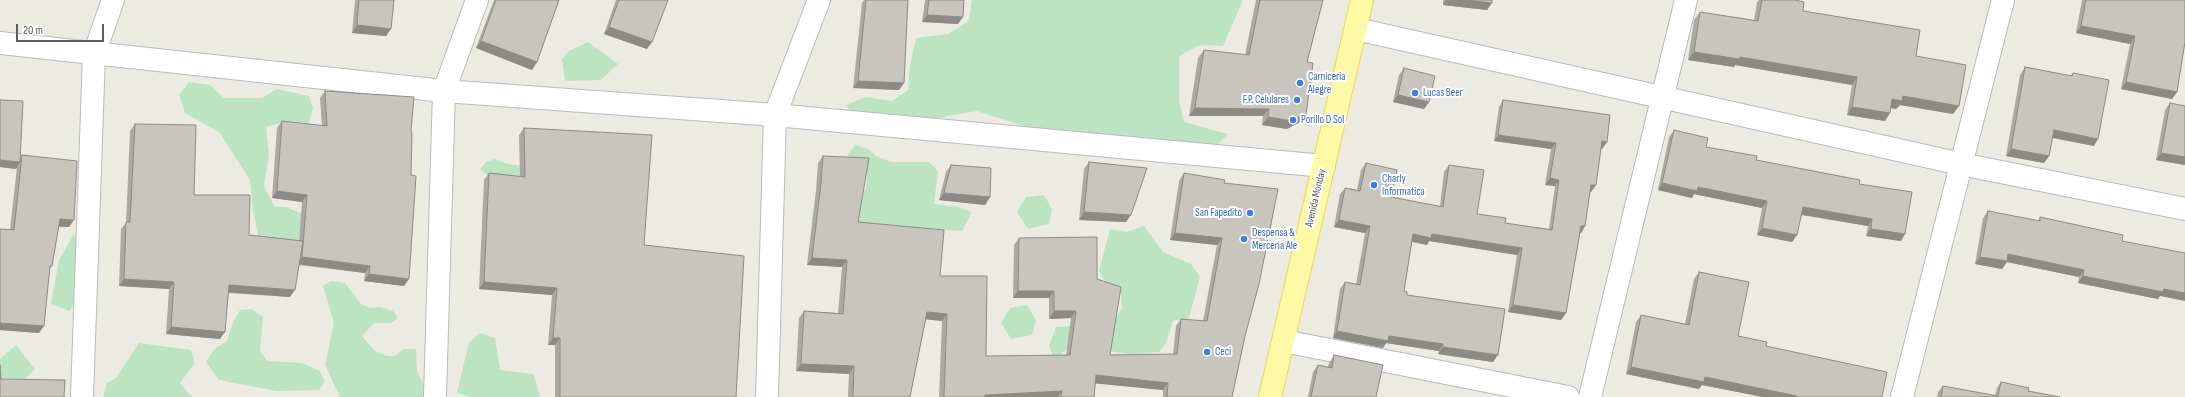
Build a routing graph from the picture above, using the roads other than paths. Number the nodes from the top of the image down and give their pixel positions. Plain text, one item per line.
1 (113, 0) edge
2 (477, 0) edge
3 (819, 0) edge
4 (1362, 0) edge
5 (1686, 0) edge
6 (2003, 0) edge
7 (1356, 29) junction
8 (0, 43) edge
9 (94, 54) junction
10 (444, 91) junction
11 (1663, 97) junction
12 (775, 115) junction
13 (1961, 164) junction
14 (1324, 166) junction
15 (2185, 209) edge
16 (1284, 341) junction
17 (82, 397) edge
18 (435, 397) edge
19 (768, 397) edge
20 (1270, 397) edge
21 (1568, 397) edge
22 (1590, 397) edge
23 (1902, 397) edge

1 - 9 street
2 - 10 street
3 - 12 street
4 - 7 main road, Avenida Monday
5 - 11 street
6 - 13 street
7 - 11 street
7 - 14 main road, Avenida Monday
8 - 9 street
9 - 10 street
9 - 17 street
10 - 12 street
10 - 18 street
11 - 13 street
11 - 22 street
12 - 14 street
12 - 19 street
13 - 15 street
13 - 23 street
14 - 16 main road, Avenida Monday
16 - 20 main road, Avenida Monday
16 - 21 street

